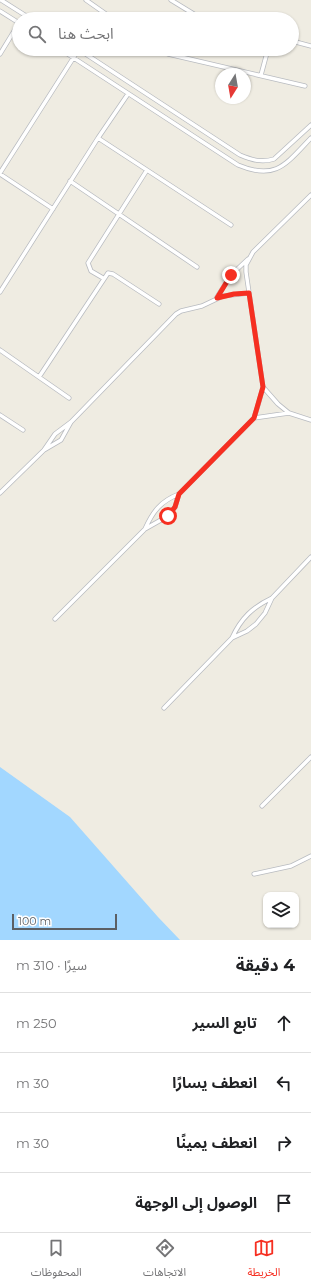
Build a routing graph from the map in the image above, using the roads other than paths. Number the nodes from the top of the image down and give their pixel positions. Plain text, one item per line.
1 (1, 0) edge
2 (86, 0) edge
3 (171, 0) edge
4 (0, 11) edge
5 (20, 12) edge
6 (103, 12) edge
7 (191, 12) edge
8 (12, 19) edge
9 (12, 34) edge
10 (299, 43) edge
11 (311, 46) edge
12 (0, 54) edge
13 (70, 56) edge
14 (90, 56) edge
15 (172, 56) edge
16 (266, 56) edge
17 (73, 58) junction
18 (261, 75) junction
19 (305, 86) dead end
20 (128, 94) junction
21 (311, 125) edge
22 (98, 138) junction
23 (311, 138) edge
24 (147, 170) junction
25 (0, 173) edge
26 (70, 182) junction
27 (311, 195) edge
28 (53, 209) junction
29 (119, 214) junction
30 (231, 225) dead end
31 (249, 258) junction
32 (197, 267) dead end
33 (103, 278) junction
34 (6, 282) junction
35 (0, 284) edge
36 (0, 292) edge
37 (249, 293) junction
38 (217, 298) junction
39 (159, 304) dead end
40 (0, 350) edge
41 (39, 377) junction
42 (263, 387) junction
43 (69, 398) dead end
44 (289, 413) junction
45 (0, 415) edge
46 (254, 418) junction
47 (311, 420) edge
48 (71, 422) junction
49 (23, 430) dead end
50 (44, 450) junction
51 (0, 493) edge
52 (179, 494) junction
53 (145, 528) junction
54 (311, 557) edge
55 (272, 598) junction
56 (55, 618) dead end
57 (232, 638) junction
58 (164, 708) dead end
59 (311, 757) edge
60 (262, 806) dead end
61 (311, 856) edge
62 (254, 874) dead end

1 - 5 lane
2 - 6 lane
3 - 7 lane
4 - 8 lane
9 - 12 lane
10 - 11 lane
13 - 17 lane
14 - 21 lane
15 - 18 lane
16 - 18 lane
17 - 20 lane
17 - 25 lane
18 - 19 lane
20 - 22 lane
20 - 23 lane
22 - 24 lane
22 - 26 lane
24 - 29 lane
24 - 30 lane
25 - 28 lane
26 - 28 lane
26 - 29 lane
27 - 31 lane
28 - 34 lane
29 - 32 lane
29 - 33 lane
31 - 37 lane
31 - 38 lane
33 - 39 lane
33 - 41 lane
34 - 35 lane
34 - 36 lane
37 - 38 lane
37 - 42 lane
38 - 48 lane
40 - 41 lane
41 - 43 lane
42 - 44 lane
42 - 46 lane
44 - 46 lane
44 - 47 lane
45 - 49 lane
46 - 52 lane
48 - 50 lane
48 - 50 lane
50 - 51 lane
52 - 53 lane
52 - 53 lane
53 - 56 lane
54 - 55 lane
55 - 57 lane
55 - 57 lane
57 - 58 lane
59 - 60 lane
61 - 62 lane

